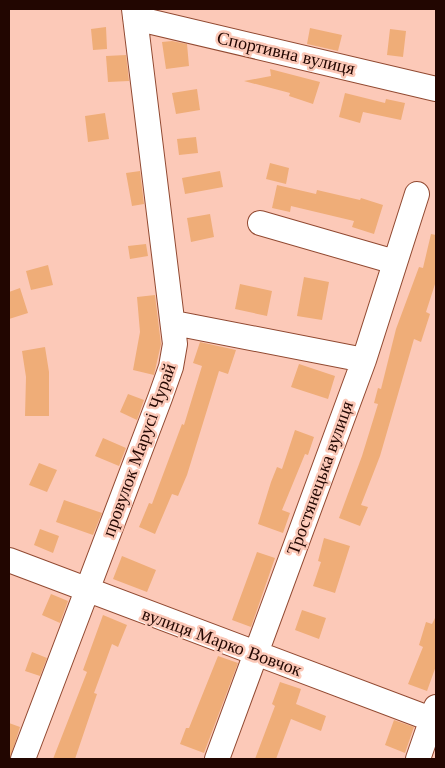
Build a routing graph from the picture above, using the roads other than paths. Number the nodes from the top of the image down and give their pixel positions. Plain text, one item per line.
1 (135, 13) edge
2 (436, 89) edge
3 (417, 194) dead end
4 (260, 223) dead end
5 (395, 262) junction
6 (174, 323) junction
7 (364, 360) junction
8 (9, 560) edge
9 (87, 592) junction
10 (256, 654) junction
11 (435, 716) edge
12 (23, 759) edge
13 (216, 759) edge
14 (418, 759) edge

1 - 2 street, Спортивна вулиця
1 - 6 street, провулок Марусі Чурай
3 - 5 street, Тростянецька вулиця
4 - 5 street
5 - 7 street, Тростянецька вулиця
6 - 7 street
6 - 9 street, провулок Марусі Чурай
7 - 10 street, Тростянецька вулиця
8 - 9 street, вулиця Марко Вовчок
9 - 10 street, вулиця Марко Вовчок
9 - 12 street, провулок Марусі Чурай
10 - 11 street, вулиця Марко Вовчок
10 - 13 street, Тростянецька вулиця
11 - 14 street

